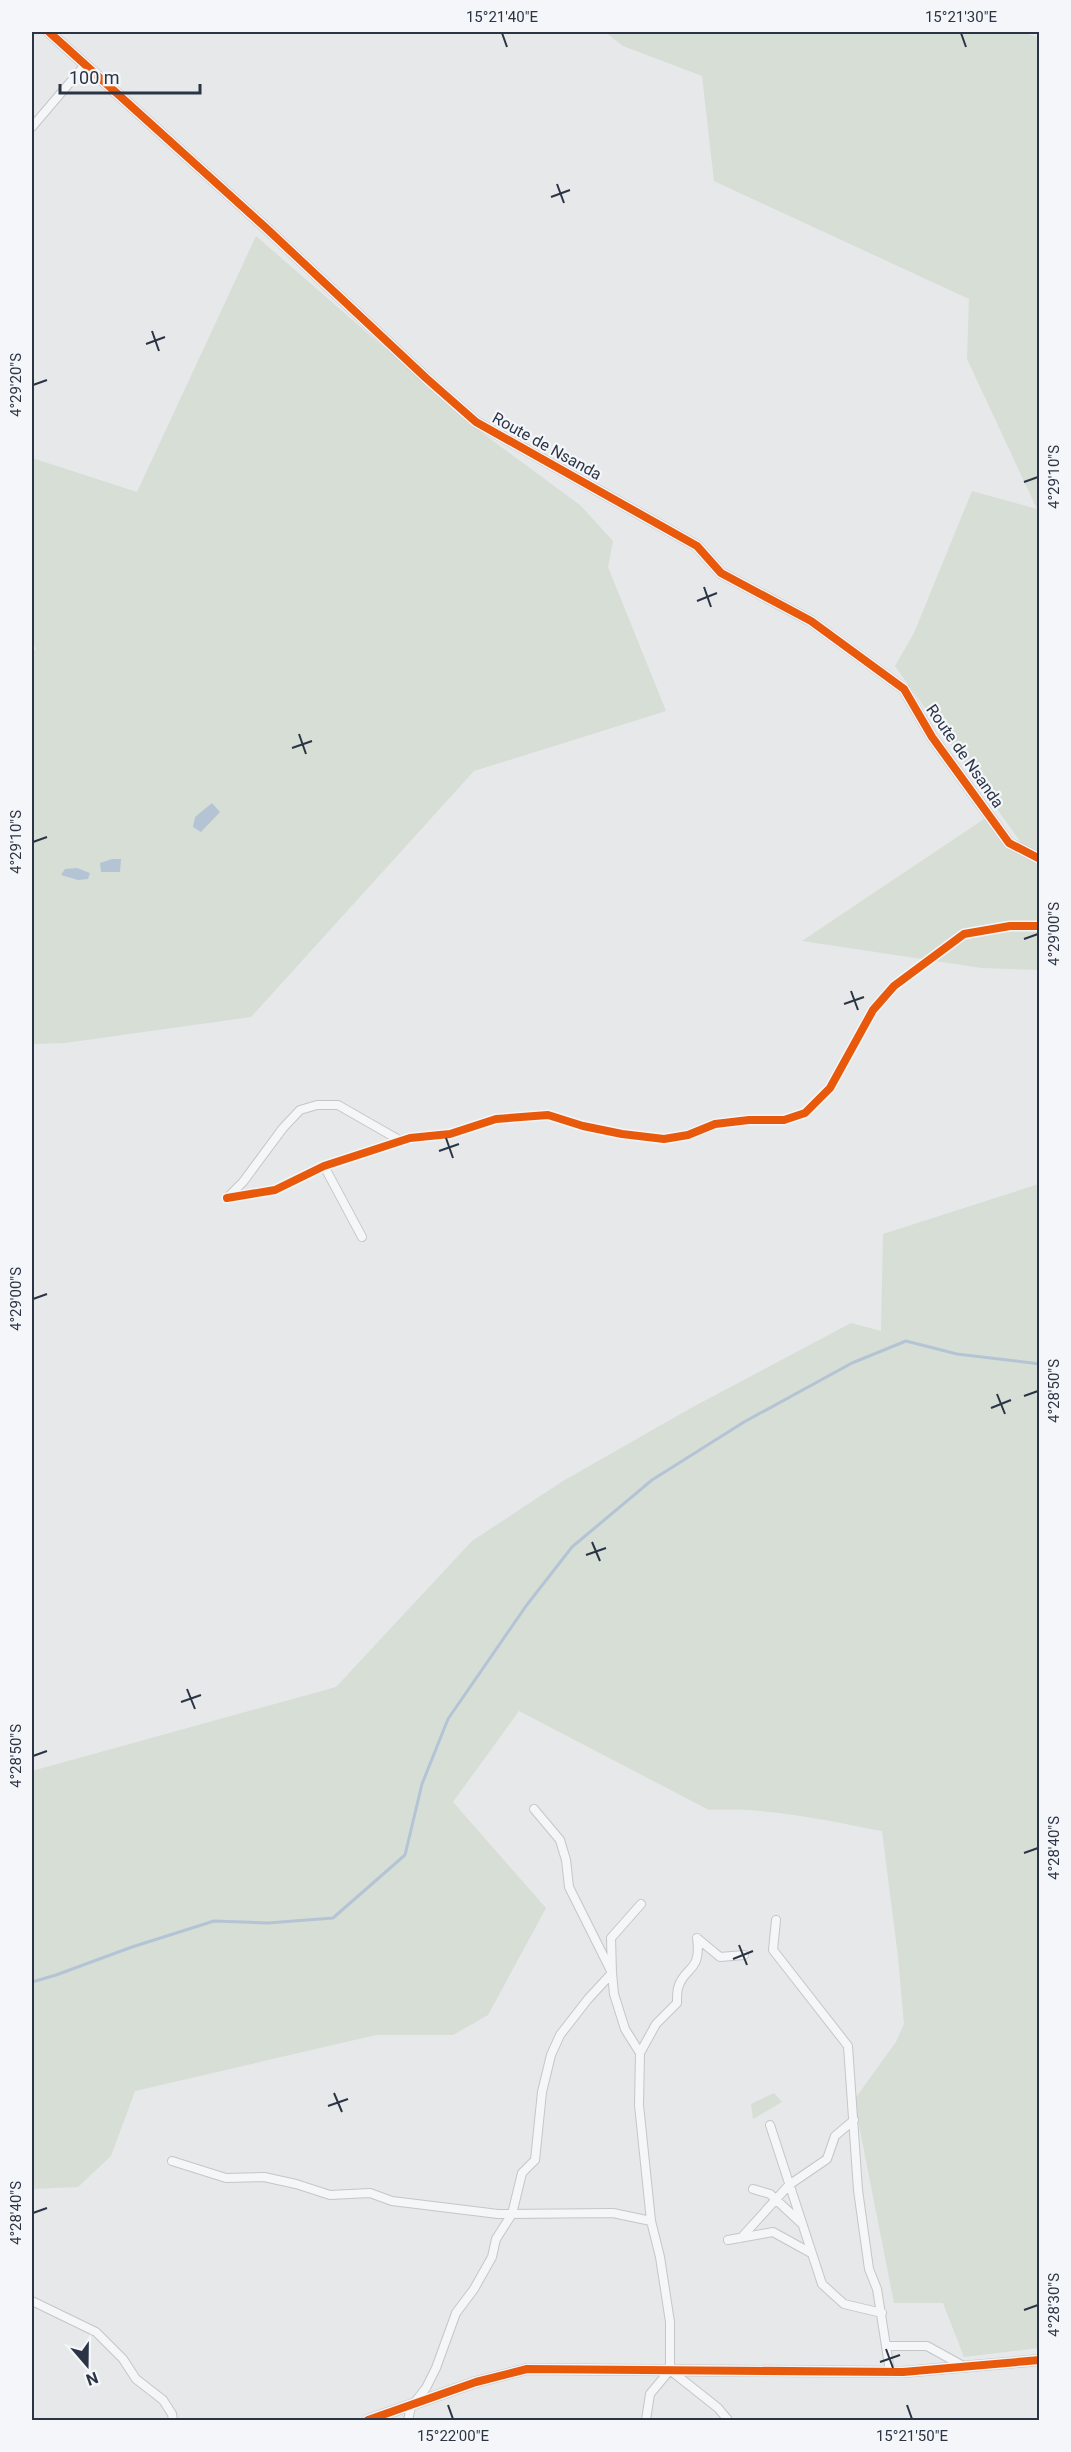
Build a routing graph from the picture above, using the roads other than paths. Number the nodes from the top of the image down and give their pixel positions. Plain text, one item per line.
1 (49, 32) edge
2 (84, 66) junction
3 (32, 127) edge
4 (1040, 859) edge
5 (1040, 926) edge
6 (401, 1141) junction
7 (324, 1166) junction
8 (362, 1237) dead end
9 (534, 1809) dead end
10 (641, 1904) dead end
11 (776, 1920) dead end
12 (744, 1955) dead end
13 (612, 1973) junction
14 (640, 2053) junction
15 (854, 2120) junction
16 (771, 2125) dead end
17 (172, 2161) dead end
18 (789, 2185) junction
19 (753, 2189) dead end
20 (777, 2200) junction
21 (512, 2214) junction
22 (651, 2221) junction
23 (801, 2223) junction
24 (741, 2238) junction
25 (728, 2240) dead end
26 (811, 2253) junction
27 (32, 2301) edge
28 (882, 2313) junction
29 (886, 2346) junction
30 (1040, 2360) edge
31 (966, 2368) junction
32 (670, 2370) junction
33 (890, 2372) junction
34 (415, 2402) junction
35 (173, 2421) edge
36 (368, 2421) edge
37 (408, 2421) edge
38 (646, 2421) edge
39 (728, 2421) edge

1 - 2 street, Route de Nsanda
2 - 3 street
2 - 4 street, Route de Nsanda
5 - 6 street
6 - 7 street
6 - 7 street
7 - 8 street
9 - 13 street
10 - 13 street
11 - 15 street
12 - 14 street
13 - 14 street
13 - 21 street
14 - 22 street
15 - 18 street
15 - 28 street
16 - 18 street
17 - 21 street
18 - 20 street
18 - 23 street
19 - 20 street
20 - 23 street
20 - 24 street
21 - 22 street
21 - 34 street
22 - 32 street
23 - 26 street
24 - 25 street
24 - 26 street
26 - 28 street
27 - 35 street
28 - 29 street
29 - 31 street
29 - 33 street
30 - 31 street
31 - 33 street
32 - 33 street
32 - 34 street
32 - 38 street
32 - 39 street
34 - 36 street
34 - 37 street

